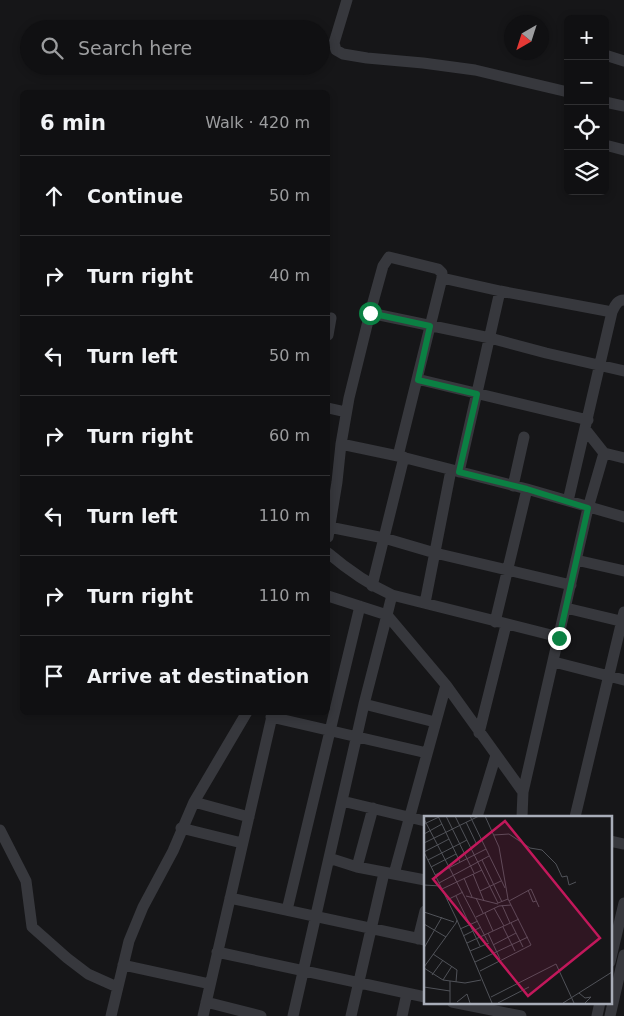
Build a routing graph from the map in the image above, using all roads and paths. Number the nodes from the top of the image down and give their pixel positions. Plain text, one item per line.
1 (347, 0) edge
2 (609, 56) edge
3 (624, 62) edge
4 (564, 91) edge
5 (609, 103) edge
6 (624, 106) edge
7 (609, 146) dead end
8 (624, 150) edge
9 (442, 278) junction
10 (500, 291) junction
11 (624, 300) edge
12 (612, 312) junction
13 (370, 313) junction
14 (430, 326) junction
15 (490, 338) junction
16 (600, 366) junction
17 (624, 371) edge
18 (418, 380) junction
19 (477, 394) junction
20 (330, 408) edge
21 (346, 412) junction
22 (586, 425) junction
23 (524, 437) dead end
24 (341, 444) junction
25 (604, 452) junction
26 (401, 457) junction
27 (624, 458) edge
28 (455, 471) junction
29 (513, 486) junction
30 (527, 489) junction
31 (568, 500) junction
32 (588, 508) junction
33 (624, 517) edge
34 (330, 521) edge
35 (330, 532) edge
36 (384, 538) junction
37 (435, 552) junction
38 (330, 555) edge
39 (576, 560) junction
40 (507, 569) junction
41 (624, 571) edge
42 (571, 585) junction
43 (372, 586) junction
44 (392, 595) junction
45 (330, 597) edge
46 (425, 603) junction
47 (360, 606) junction
48 (566, 608) junction
49 (387, 615) junction
50 (623, 619) edge
51 (500, 623) junction
52 (559, 638) junction
53 (554, 662) junction
54 (609, 676) junction
55 (624, 680) edge
56 (446, 685) junction
57 (364, 704) junction
58 (245, 715) edge
59 (272, 715) edge
60 (436, 722) junction
61 (329, 730) junction
62 (480, 733) junction
63 (357, 736) junction
64 (427, 753) junction
65 (496, 755) junction
66 (523, 792) junction
67 (342, 801) junction
68 (194, 802) junction
69 (373, 808) junction
70 (477, 816) edge
71 (522, 816) edge
72 (575, 816) edge
73 (248, 817) junction
74 (410, 817) junction
75 (424, 820) edge
76 (181, 828) junction
77 (0, 830) edge
78 (242, 844) junction
79 (329, 858) junction
80 (357, 867) junction
81 (389, 873) junction
82 (424, 880) edge
83 (230, 898) junction
84 (624, 903) edge
85 (287, 910) junction
86 (316, 916) junction
87 (424, 921) edge
88 (615, 922) edge
89 (371, 929) junction
90 (422, 940) edge
91 (619, 948) edge
92 (218, 952) junction
93 (624, 956) edge
94 (612, 959) edge
95 (124, 965) junction
96 (303, 969) junction
97 (359, 982) junction
98 (210, 984) junction
99 (117, 987) junction
100 (408, 993) junction
101 (424, 996) edge
102 (206, 1002) junction
103 (462, 1004) edge
104 (487, 1009) edge
105 (248, 1014) edge
106 (111, 1016) edge
107 (203, 1016) edge
108 (261, 1016) edge
109 (293, 1016) edge
110 (351, 1016) edge
111 (402, 1016) edge
112 (520, 1016) edge
113 (610, 1016) edge

1 - 4 street
2 - 3 street
5 - 6 street
7 - 8 street
9 - 10 street
9 - 13 street
9 - 14 street
10 - 12 street
10 - 15 street
11 - 12 street
12 - 16 street
13 - 14 street
13 - 21 street
14 - 15 street
14 - 18 street
15 - 16 street
15 - 19 street
16 - 17 street
16 - 22 street
18 - 19 street
18 - 26 street
19 - 22 street
19 - 28 street
20 - 21 street
21 - 24 street
22 - 25 street
22 - 31 street
23 - 29 street
24 - 26 street
24 - 34 street
25 - 27 street
25 - 32 street
26 - 28 street
26 - 36 street
28 - 29 street
28 - 37 street
29 - 30 street
30 - 31 street
30 - 40 street
31 - 32 street
32 - 33 street
32 - 39 street
35 - 36 street
36 - 37 street
36 - 43 street
37 - 40 street
37 - 46 street
38 - 43 street
39 - 41 street
39 - 42 street
40 - 42 street
40 - 51 street
42 - 48 street
43 - 44 street
44 - 46 street
44 - 49 street
45 - 47 street
46 - 51 street
47 - 49 street
47 - 61 street
48 - 50 street
48 - 52 street
49 - 56 street
49 - 57 street
50 - 54 street
51 - 52 street
51 - 62 street
52 - 53 street
53 - 54 street
53 - 66 street
54 - 55 street
54 - 72 street
56 - 60 street
56 - 62 street
57 - 60 street
57 - 63 street
58 - 68 street
59 - 61 street
59 - 73 street
60 - 64 street
61 - 63 street
61 - 85 street
62 - 65 street
63 - 64 street
63 - 67 street
64 - 74 street
65 - 66 street
65 - 70 street
66 - 71 street
67 - 69 street
67 - 79 street
68 - 73 street
68 - 76 street
69 - 74 street
69 - 80 street
73 - 78 street
74 - 75 street
74 - 81 street
76 - 78 street
76 - 95 street
77 - 99 street
78 - 83 street
79 - 80 street
79 - 86 street
80 - 81 street
81 - 82 street
81 - 89 street
83 - 85 street
83 - 92 street
84 - 88 street
85 - 86 street
86 - 89 street
86 - 96 street
87 - 90 street
88 - 91 street
89 - 90 street
89 - 97 street
91 - 94 street
92 - 96 street
92 - 98 street
93 - 113 street
95 - 98 street
95 - 99 street
96 - 97 street
96 - 109 street
97 - 100 street
97 - 110 street
98 - 102 street
99 - 106 street
100 - 101 street
100 - 111 street
102 - 105 street
102 - 107 street
103 - 104 street
104 - 112 street
105 - 108 street

